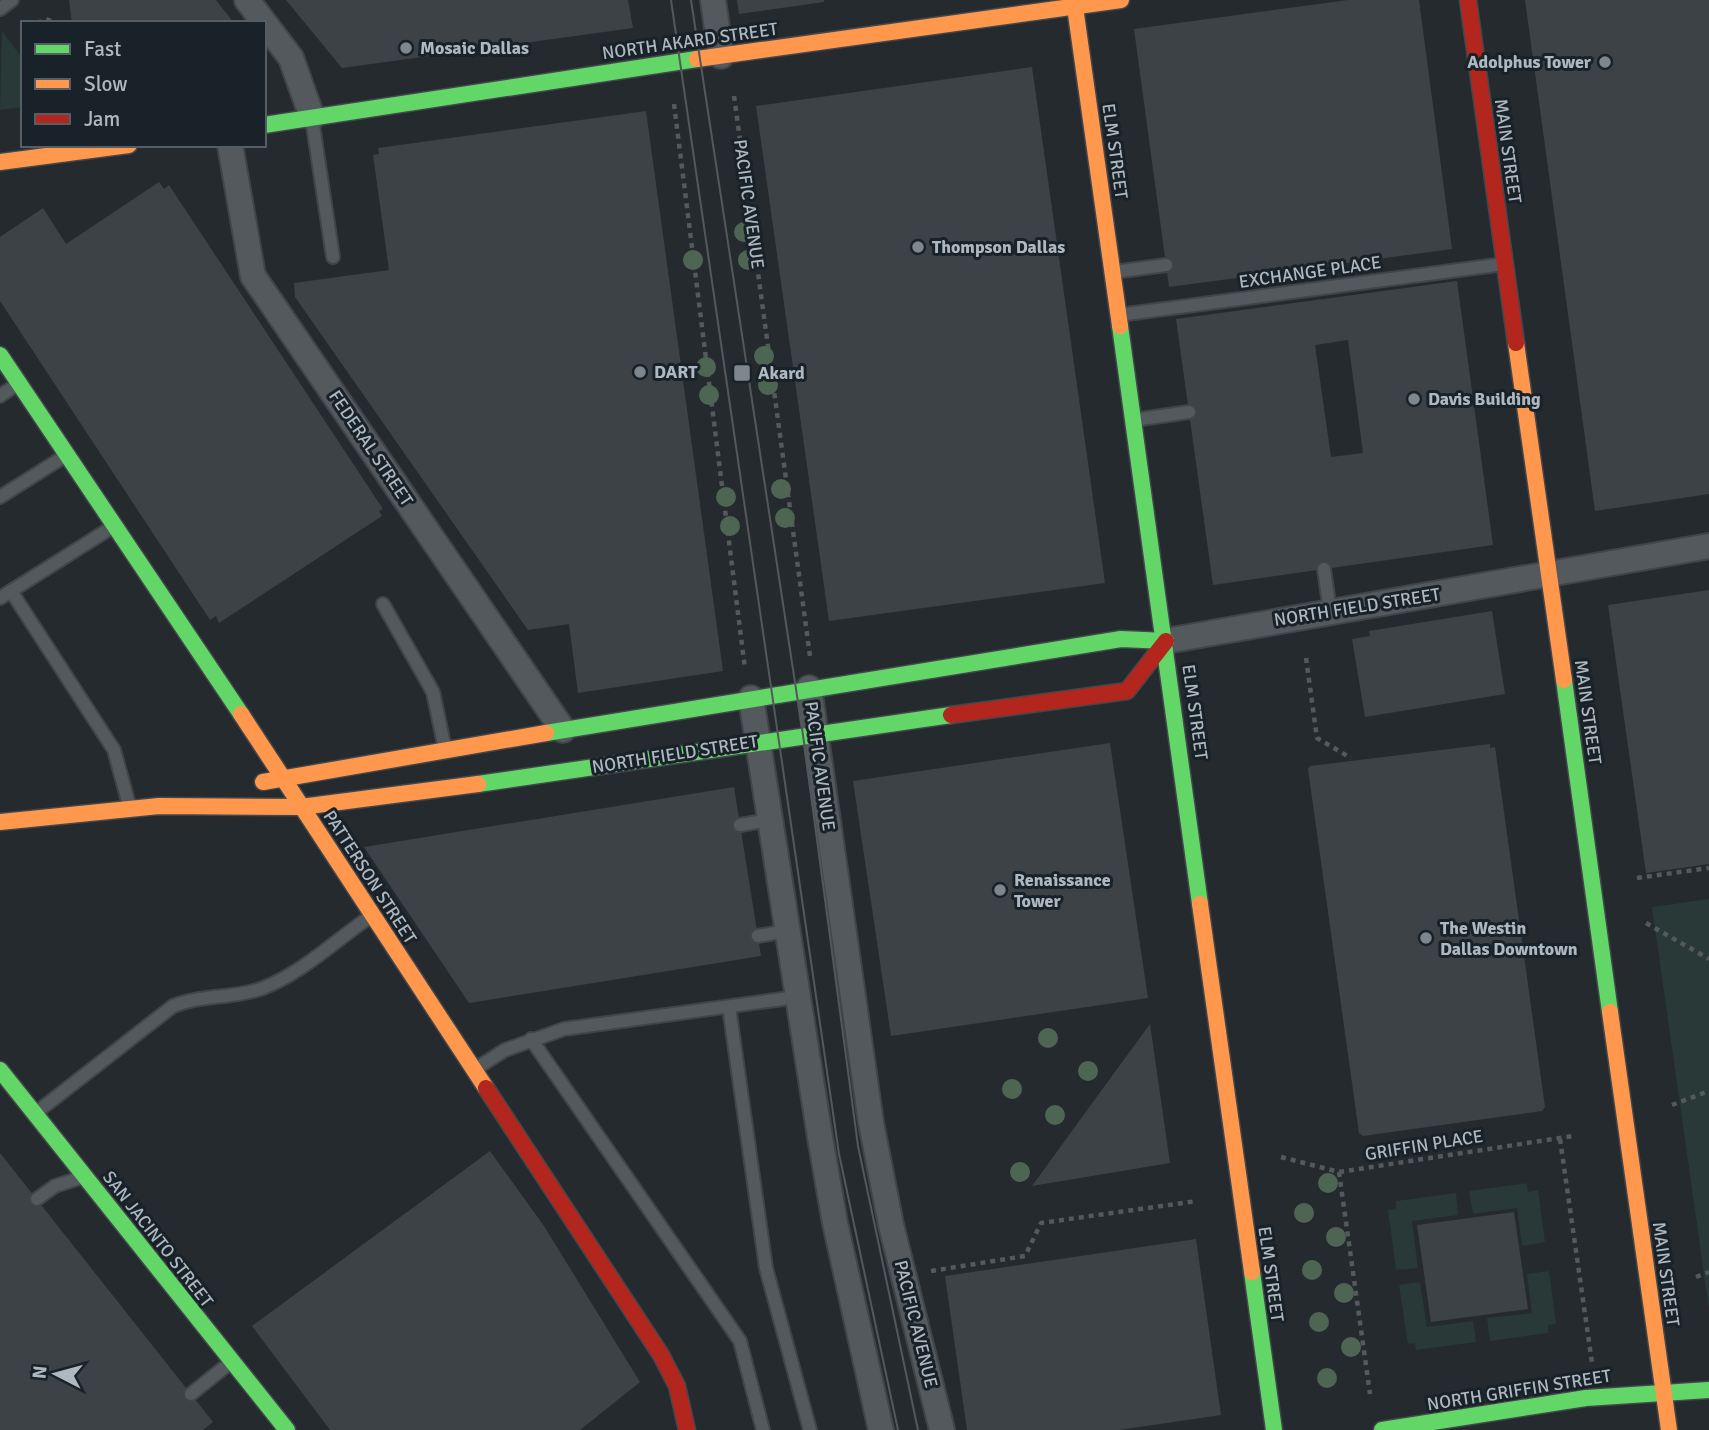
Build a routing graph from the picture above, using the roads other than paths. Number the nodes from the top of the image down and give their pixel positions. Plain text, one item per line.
1 (12, 0) edge
2 (247, 0) edge
3 (713, 0) edge
4 (1121, 0) edge
5 (1468, 0) edge
6 (1075, 4) edge
7 (0, 9) edge
8 (263, 21) edge
9 (266, 24) edge
10 (721, 56) junction
11 (312, 117) junction
12 (266, 125) edge
13 (114, 147) edge
14 (230, 147) edge
15 (0, 162) edge
16 (333, 257) dead end
17 (1504, 264) junction
18 (1166, 265) dead end
19 (1113, 272) junction
20 (1119, 315) junction
21 (0, 355) edge
22 (19, 383) junction
23 (0, 397) edge
24 (1189, 412) dead end
25 (1134, 420) junction
26 (67, 455) junction
27 (0, 497) edge
28 (114, 526) junction
29 (1709, 546) edge
30 (1324, 569) dead end
31 (1549, 574) junction
32 (11, 591) junction
33 (0, 598) edge
34 (383, 604) dead end
35 (1330, 611) junction
36 (1166, 641) junction
37 (810, 688) junction
38 (751, 698) junction
39 (563, 730) junction
40 (815, 733) junction
41 (758, 741) junction
42 (445, 749) junction
43 (281, 777) junction
44 (159, 806) junction
45 (302, 807) junction
46 (130, 808) junction
47 (769, 820) junction
48 (0, 822) edge
49 (740, 825) dead end
50 (371, 916) junction
51 (786, 931) junction
52 (758, 936) dead end
53 (797, 998) junction
54 (729, 1007) junction
55 (531, 1038) junction
56 (475, 1069) junction
57 (0, 1070) edge
58 (34, 1114) junction
59 (84, 1177) junction
60 (37, 1199) dead end
61 (232, 1362) junction
62 (1663, 1389) junction
63 (1709, 1390) edge
64 (191, 1394) dead end
65 (287, 1430) edge
66 (687, 1430) edge
67 (763, 1430) edge
68 (810, 1430) edge
69 (881, 1430) edge
70 (942, 1430) edge
71 (1274, 1430) edge
72 (1382, 1430) edge
73 (1669, 1430) edge

1 - 7 lane
2 - 8 street
3 - 10 street
4 - 6 main road, NORTH AKARD STREET
5 - 17 main road, MAIN STREET
6 - 10 main road, NORTH AKARD STREET
6 - 19 main road, ELM STREET
9 - 11 street
10 - 11 main road, NORTH AKARD STREET
11 - 12 main road, NORTH AKARD STREET
11 - 16 lane
13 - 15 main road
14 - 39 street, FEDERAL STREET
17 - 20 lane, EXCHANGE PLACE
17 - 31 main road, MAIN STREET
18 - 19 lane
19 - 20 main road, ELM STREET
20 - 25 main road, ELM STREET
21 - 22 main road, PATTERSON STREET
22 - 23 lane
22 - 26 main road, PATTERSON STREET
24 - 25 lane
25 - 36 main road, ELM STREET
26 - 27 lane
26 - 28 main road, PATTERSON STREET
28 - 32 lane
28 - 43 main road, PATTERSON STREET
29 - 31 street, NORTH FIELD STREET
30 - 35 lane
31 - 35 street, NORTH FIELD STREET
31 - 62 main road, MAIN STREET
32 - 33 lane
32 - 46 lane
34 - 42 lane
35 - 36 street, NORTH FIELD STREET
36 - 37 main road, NORTH FIELD STREET
36 - 40 main road, NORTH FIELD STREET
36 - 71 main road, ELM STREET
37 - 38 main road, NORTH FIELD STREET
37 - 40 street, PACIFIC AVENUE
38 - 39 main road, NORTH FIELD STREET
38 - 41 street
39 - 42 main road, NORTH FIELD STREET
40 - 41 main road, NORTH FIELD STREET
40 - 70 street, PACIFIC AVENUE
41 - 45 main road, NORTH FIELD STREET
41 - 47 street
42 - 43 main road, NORTH FIELD STREET
43 - 44 main road, NORTH FIELD STREET
43 - 45 main road, PATTERSON STREET
44 - 45 main road, NORTH FIELD STREET
44 - 46 main road, NORTH FIELD STREET
45 - 50 main road, PATTERSON STREET
46 - 48 main road, NORTH FIELD STREET
47 - 49 lane
47 - 51 street
50 - 56 main road, PATTERSON STREET
50 - 58 lane
51 - 52 lane
51 - 53 street
53 - 54 lane
53 - 69 street
54 - 55 lane
54 - 68 lane
55 - 56 lane
55 - 67 lane
56 - 66 main road, PATTERSON STREET
57 - 58 main road, SAN JACINTO STREET
58 - 59 main road, SAN JACINTO STREET
59 - 60 lane
59 - 61 main road, SAN JACINTO STREET
61 - 64 lane
61 - 65 main road, SAN JACINTO STREET
62 - 63 main road, NORTH GRIFFIN STREET
62 - 72 main road, NORTH GRIFFIN STREET
62 - 73 main road, MAIN STREET

